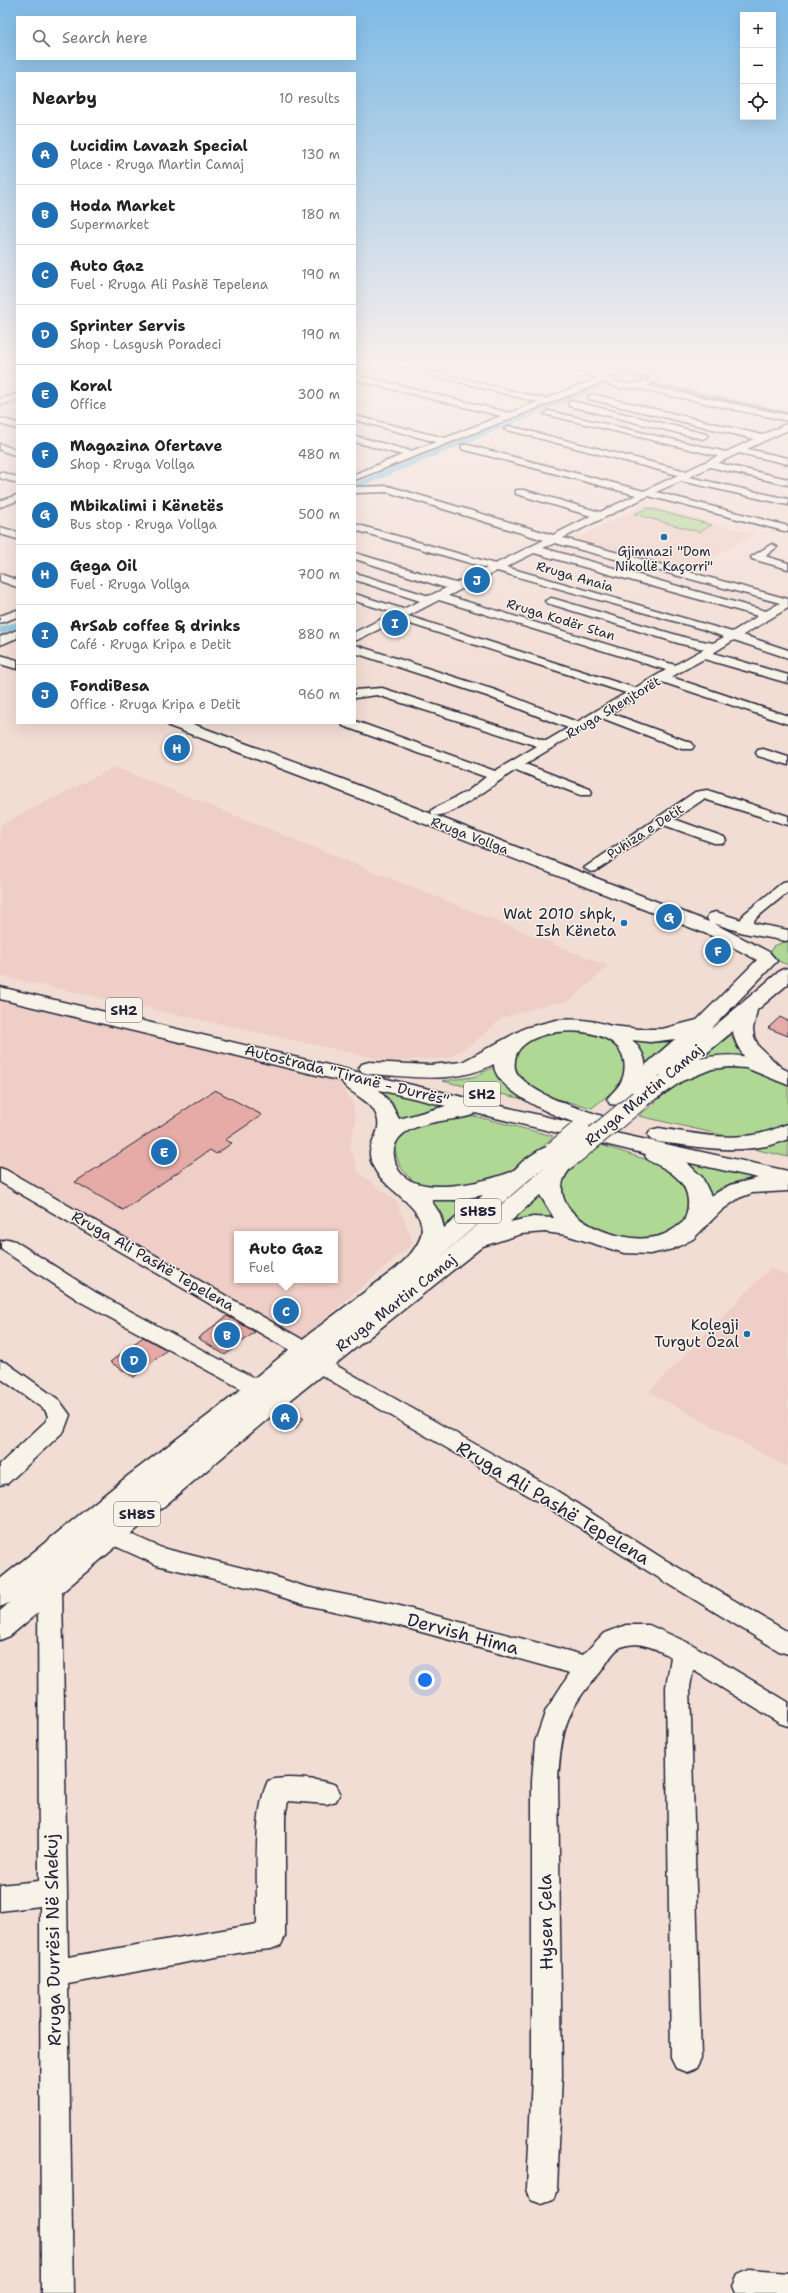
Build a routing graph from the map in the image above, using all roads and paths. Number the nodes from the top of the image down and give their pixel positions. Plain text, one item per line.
1 (0, 474) edge
2 (571, 474) edge
3 (677, 474) edge
4 (688, 474) edge
5 (754, 474) edge
6 (684, 476) junction
7 (16, 480) edge
8 (788, 482) edge
9 (356, 491) edge
10 (520, 492) dead end
11 (646, 493) junction
12 (16, 498) edge
13 (788, 502) edge
14 (1, 503) edge
15 (16, 508) edge
16 (601, 516) junction
17 (356, 527) edge
18 (788, 529) edge
19 (0, 530) edge
20 (16, 536) edge
21 (553, 539) junction
22 (772, 546) dead end
23 (533, 549) junction
24 (356, 556) edge
25 (788, 566) edge
26 (495, 568) junction
27 (356, 576) edge
28 (0, 577) edge
29 (16, 584) edge
30 (454, 588) junction
31 (356, 597) edge
32 (434, 598) junction
33 (551, 601) dead end
34 (787, 604) edge
35 (16, 614) edge
36 (401, 614) junction
37 (767, 615) junction
38 (0, 620) edge
39 (362, 622) dead end
40 (376, 626) junction
41 (16, 634) edge
42 (356, 636) edge
43 (356, 637) edge
44 (734, 637) junction
45 (0, 641) edge
46 (356, 649) edge
47 (0, 651) edge
48 (709, 651) junction
49 (788, 654) edge
50 (16, 657) edge
51 (0, 659) edge
52 (16, 665) edge
53 (676, 669) junction
54 (485, 678) dead end
55 (662, 678) junction
56 (788, 679) edge
57 (638, 693) junction
58 (356, 694) edge
59 (602, 714) junction
60 (788, 720) edge
61 (181, 724) edge
62 (201, 724) edge
63 (351, 724) edge
64 (580, 727) junction
65 (548, 746) junction
66 (687, 746) dead end
67 (763, 753) dead end
68 (788, 761) edge
69 (515, 765) junction
70 (496, 776) junction
71 (585, 792) dead end
72 (438, 812) junction
73 (663, 820) junction
74 (788, 821) edge
75 (719, 840) dead end
76 (591, 868) junction
77 (788, 885) edge
78 (744, 927) junction
79 (787, 935) edge
80 (764, 958) junction
81 (788, 970) edge
82 (788, 974) edge
83 (0, 982) edge
84 (0, 992) edge
85 (748, 1008) junction
86 (719, 1011) junction
87 (604, 1031) junction
88 (518, 1039) junction
89 (369, 1068) junction
90 (333, 1072) junction
91 (781, 1075) edge
92 (657, 1086) junction
93 (628, 1098) junction
94 (510, 1114) junction
95 (600, 1129) junction
96 (788, 1131) edge
97 (659, 1135) junction
98 (388, 1138) junction
99 (562, 1158) junction
100 (788, 1164) edge
101 (530, 1167) junction
102 (0, 1174) edge
103 (788, 1178) edge
104 (788, 1185) edge
105 (406, 1188) junction
106 (692, 1229) junction
107 (582, 1232) junction
108 (8, 1245) dead end
109 (465, 1249) junction
110 (403, 1275) junction
111 (311, 1357) junction
112 (0, 1368) edge
113 (258, 1389) junction
114 (0, 1477) edge
115 (112, 1535) junction
116 (50, 1586) junction
117 (0, 1595) edge
118 (0, 1628) edge
119 (788, 1644) edge
120 (684, 1652) junction
121 (590, 1667) junction
122 (788, 1715) edge
123 (327, 1793) dead end
124 (52, 1892) junction
125 (0, 1898) edge
126 (55, 1973) junction
127 (686, 2058) dead end
128 (542, 2188) dead end
129 (749, 2286) dead end
130 (788, 2289) edge
131 (57, 2293) edge

1 - 7 street
2 - 11 street
3 - 6 street
4 - 6 street
5 - 8 street
6 - 11 street
6 - 13 street
9 - 21 street
10 - 16 street
11 - 16 street
11 - 18 street
12 - 14 street
14 - 15 street
16 - 21 street
17 - 26 street, Rruga Anaia
19 - 20 street
21 - 23 street
21 - 34 street
22 - 25 street
23 - 26 street
23 - 37 street
24 - 30 street
26 - 30 street
26 - 44 street, Rruga Anaia
27 - 32 street, Rruga Kodër Stan
28 - 29 street
30 - 32 street
31 - 36 street
32 - 36 street
32 - 53 street, Rruga Kodër Stan
33 - 48 street, Rruga Kodër Stan
34 - 37 street, Rruga Shenjtorët
35 - 38 street
36 - 40 street
36 - 57 street
37 - 44 street, Rruga Shenjtorët
39 - 40 street
40 - 42 street
41 - 45 street
43 - 54 street
44 - 48 street, Rruga Shenjtorët
44 - 49 street, Rruga Anaia
46 - 64 street
47 - 50 main road
48 - 53 street, Rruga Shenjtorët
48 - 56 street, Rruga Kodër Stan
51 - 52 main road
53 - 55 street, Rruga Shenjtorët
55 - 57 street, Rruga Shenjtorët
55 - 60 street
57 - 59 street, Rruga Shenjtorët
58 - 65 street
59 - 64 street, Rruga Shenjtorët
59 - 66 street
61 - 80 main road, Rruga Vollga
62 - 72 main road, Rruga Vollga
63 - 70 street
64 - 65 street, Rruga Shenjtorët
65 - 69 street, Rruga Shenjtorët
67 - 68 street
69 - 70 street, Rruga Shenjtorët
69 - 71 street
70 - 72 street, Rruga Shenjtorët
72 - 76 main road, Rruga Vollga
73 - 74 street, Puhiza e Detit
73 - 75 street
73 - 76 street, Puhiza e Detit
76 - 78 main road, Rruga Vollga
77 - 78 street
78 - 79 main road, Rruga Vollga
79 - 80 main road, SH85
80 - 81 main road, Rruga Vollga
80 - 86 main road, Rruga Martin Camaj / SH85
82 - 85 main road, Rruga Martin Camaj / SH85
83 - 89 main road, Autostrada "Tiranë - Durrës" / SH2
84 - 90 main road, Autostrada "Tiranë - Durrës" / SH2
85 - 91 main road
85 - 92 main road, Rruga Martin Camaj / SH85
86 - 87 main road
86 - 93 main road, Rruga Martin Camaj / SH85
87 - 88 main road
87 - 93 main road
88 - 89 main road
88 - 95 main road
89 - 95 main road, Autostrada "Tiranë - Durrës" / SH2
90 - 94 main road, Autostrada "Tiranë - Durrës" / SH2
90 - 98 main road
91 - 92 main road
92 - 93 main road, Rruga Martin Camaj / SH85
93 - 99 main road, Rruga Martin Camaj / SH85, bridge
94 - 95 main road, Autostrada "Tiranë - Durrës" / SH2
94 - 98 main road
95 - 97 main road, Autostrada "Tiranë - Durrës" / SH2
95 - 103 main road, Autostrada "Tiranë - Durrës" / SH2
95 - 106 main road
96 - 97 main road
97 - 100 main road, Autostrada "Tiranë - Durrës" / SH2
98 - 105 main road
99 - 101 main road, Rruga Martin Camaj / SH85
99 - 107 main road
99 - 109 main road, Rruga Martin Camaj / SH85
101 - 105 main road
101 - 110 main road, Rruga Martin Camaj / SH85
102 - 111 street, Rruga Ali Pashë Tepelena
104 - 106 main road
105 - 110 main road
106 - 107 main road
107 - 109 main road
108 - 113 street
109 - 111 main road, Rruga Martin Camaj / SH85
110 - 111 main road, Rruga Martin Camaj / SH85
111 - 113 main road, Rruga Martin Camaj / SH85
111 - 115 main road, Rruga Martin Camaj / SH85
111 - 119 street, Rruga Ali Pashë Tepelena
112 - 114 street
113 - 117 main road, Rruga Martin Camaj / SH85
115 - 116 main road, Rruga Martin Camaj / SH85
115 - 121 street, Dervish Hima
116 - 118 main road, Rruga Martin Camaj / SH85
116 - 124 street, Rruga Durrësi Në Shekuj
120 - 121 street
120 - 122 street
120 - 127 street
121 - 128 street, Hysen Çela
123 - 126 street
124 - 125 street
124 - 126 street, Rruga Durrësi Në Shekuj
126 - 131 street, Rruga Durrësi Në Shekuj
129 - 130 street

